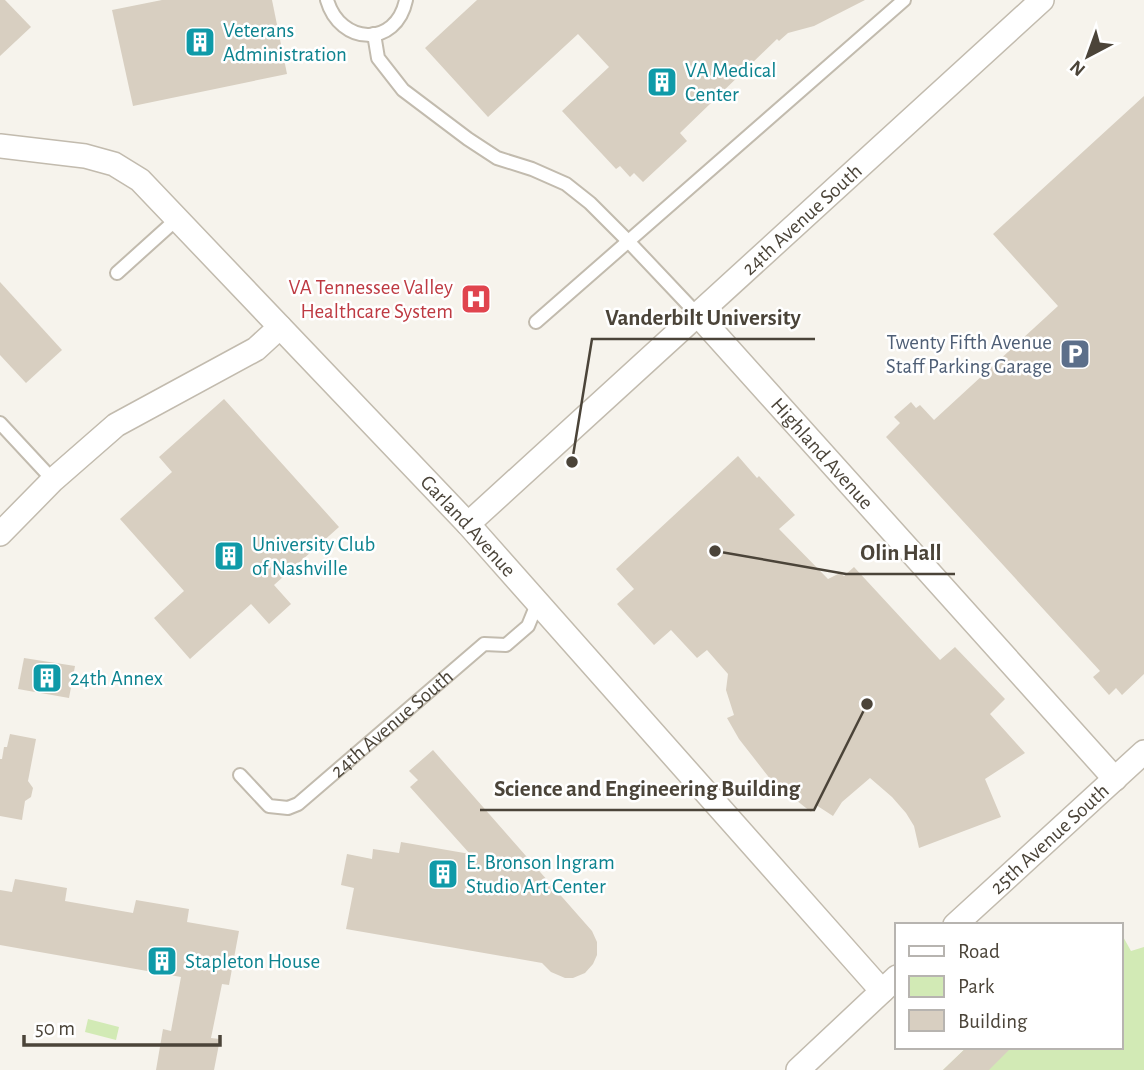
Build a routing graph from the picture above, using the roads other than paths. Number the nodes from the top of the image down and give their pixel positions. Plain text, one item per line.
1 (327, 0) edge
2 (406, 0) edge
3 (904, 0) edge
4 (1042, 0) edge
5 (374, 34) junction
6 (0, 146) edge
7 (178, 218) junction
8 (628, 241) junction
9 (117, 273) dead end
10 (698, 315) junction
11 (536, 322) dead end
12 (280, 327) junction
13 (0, 423) edge
14 (53, 480) junction
15 (468, 524) junction
16 (0, 534) edge
17 (537, 604) junction
18 (1144, 752) edge
19 (240, 775) dead end
20 (1115, 779) junction
21 (957, 923) edge
22 (889, 984) edge
23 (797, 1070) edge

1 - 5 lane
2 - 5 lane
3 - 8 lane
4 - 10 street, 24th Avenue South
5 - 8 lane
6 - 7 street, Garland Avenue
7 - 9 lane
7 - 12 street, Garland Avenue
8 - 10 lane
8 - 11 lane
10 - 15 street, 24th Avenue South
10 - 20 street, Highland Avenue
12 - 14 street
12 - 15 street, Garland Avenue
13 - 14 lane
14 - 16 street
15 - 17 street, Garland Avenue
17 - 19 lane, 24th Avenue South
17 - 22 street, Garland Avenue
18 - 20 street, 25th Avenue South
20 - 21 street, 25th Avenue South
22 - 23 street

